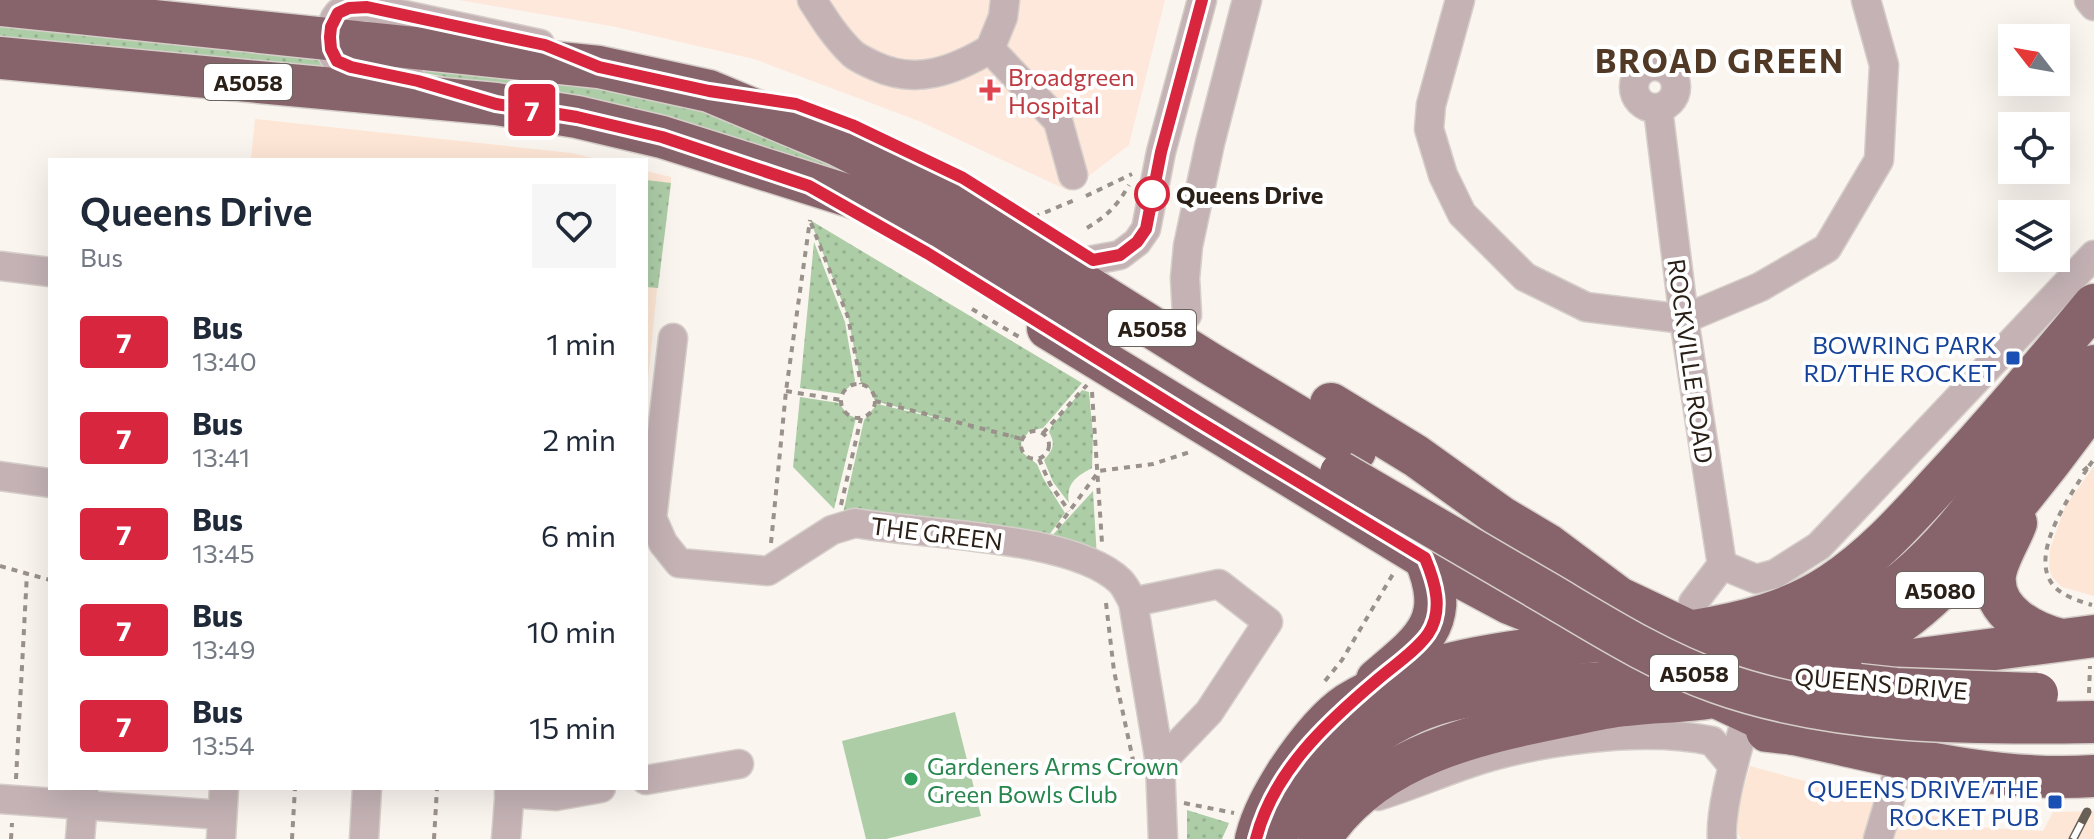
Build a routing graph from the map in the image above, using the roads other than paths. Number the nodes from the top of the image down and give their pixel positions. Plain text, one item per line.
1 (812, 0) edge
2 (1005, 0) edge
3 (1202, 0) edge
4 (1247, 0) edge
5 (1460, 0) edge
6 (1866, 0) edge
7 (2089, 0) edge
8 (0, 5) edge
9 (2094, 6) edge
10 (342, 15) edge
11 (990, 49) junction
12 (0, 58) edge
13 (709, 91) junction
14 (496, 104) junction
15 (1658, 109) dead end
16 (1073, 175) dead end
17 (809, 186) junction
18 (1090, 244) junction
19 (2094, 255) edge
20 (0, 266) edge
21 (48, 272) edge
22 (2094, 305) edge
23 (1187, 315) junction
24 (1684, 319) junction
25 (673, 338) dead end
26 (2094, 366) edge
27 (2094, 402) edge
28 (1348, 462) junction
29 (1438, 472) junction
30 (0, 476) edge
31 (48, 483) edge
32 (2051, 484) junction
33 (1548, 545) junction
34 (1405, 554) junction
35 (1722, 565) junction
36 (1619, 598) junction
37 (1133, 602) junction
38 (1789, 606) junction
39 (1692, 618) junction
40 (2077, 638) edge
41 (1905, 661) junction
42 (1818, 665) junction
43 (1617, 670) junction
44 (1755, 670) junction
45 (1699, 689) junction
46 (1336, 694) junction
47 (2094, 695) edge
48 (2094, 722) edge
49 (1794, 734) junction
50 (1738, 747) junction
51 (1854, 747) junction
52 (1898, 758) junction
53 (1147, 763) junction
54 (739, 764) dead end
55 (2094, 776) edge
56 (648, 780) edge
57 (367, 790) edge
58 (510, 790) edge
59 (590, 790) edge
60 (84, 796) edge
61 (7, 799) edge
62 (1346, 806) junction
63 (222, 814) edge
64 (1256, 831) edge
65 (80, 839) edge
66 (364, 839) edge
67 (506, 839) edge
68 (1163, 839) edge
69 (1320, 839) edge
70 (1722, 839) edge
71 (1878, 839) edge

1 - 11 street
2 - 11 street
3 - 18 street
4 - 23 street
5 - 24 street
6 - 24 street
7 - 9 street
8 - 10 highway, QUEENS DRIVE / A5058
10 - 13 highway, QUEENS DRIVE / A5058
10 - 14 street
11 - 16 street
12 - 14 highway, QUEENS DRIVE / A5058
13 - 18 highway
13 - 28 highway, QUEENS DRIVE / A5058
14 - 17 highway, QUEENS DRIVE / A5058
15 - 24 street, ROCKVILLE ROAD
17 - 28 highway, QUEENS DRIVE / A5058
17 - 34 highway
18 - 23 highway
19 - 35 street
20 - 21 street
22 - 38 highway, A5080
23 - 29 highway
24 - 35 street, ROCKVILLE ROAD
25 - 37 street, THE GREEN
26 - 44 highway
27 - 32 highway, A5080
28 - 47 highway, QUEENS DRIVE / A5058, bridge
28 - 48 highway, QUEENS DRIVE / A5058, bridge
29 - 33 highway
29 - 34 highway
30 - 31 street
32 - 40 highway
32 - 42 highway, A5080
33 - 36 highway
33 - 39 highway
34 - 43 highway
34 - 46 highway
35 - 39 street
36 - 39 highway
36 - 43 highway
37 - 53 street, THE GREEN
37 - 53 street
38 - 39 highway
38 - 44 highway
39 - 43 highway
39 - 44 highway
40 - 41 highway
41 - 42 highway
41 - 52 highway
42 - 44 highway, A5080
43 - 44 highway
43 - 45 highway
43 - 46 highway
43 - 50 highway
43 - 62 highway
43 - 64 highway
44 - 45 highway, A5080
44 - 51 highway
45 - 49 highway
46 - 64 highway
49 - 50 highway
49 - 51 highway
50 - 62 street
50 - 70 street
51 - 52 highway
52 - 55 highway
52 - 71 street
53 - 68 street, THE GREEN
54 - 56 street
57 - 66 street
58 - 59 street
58 - 67 street
60 - 61 street
60 - 63 street
60 - 65 street
62 - 69 highway

